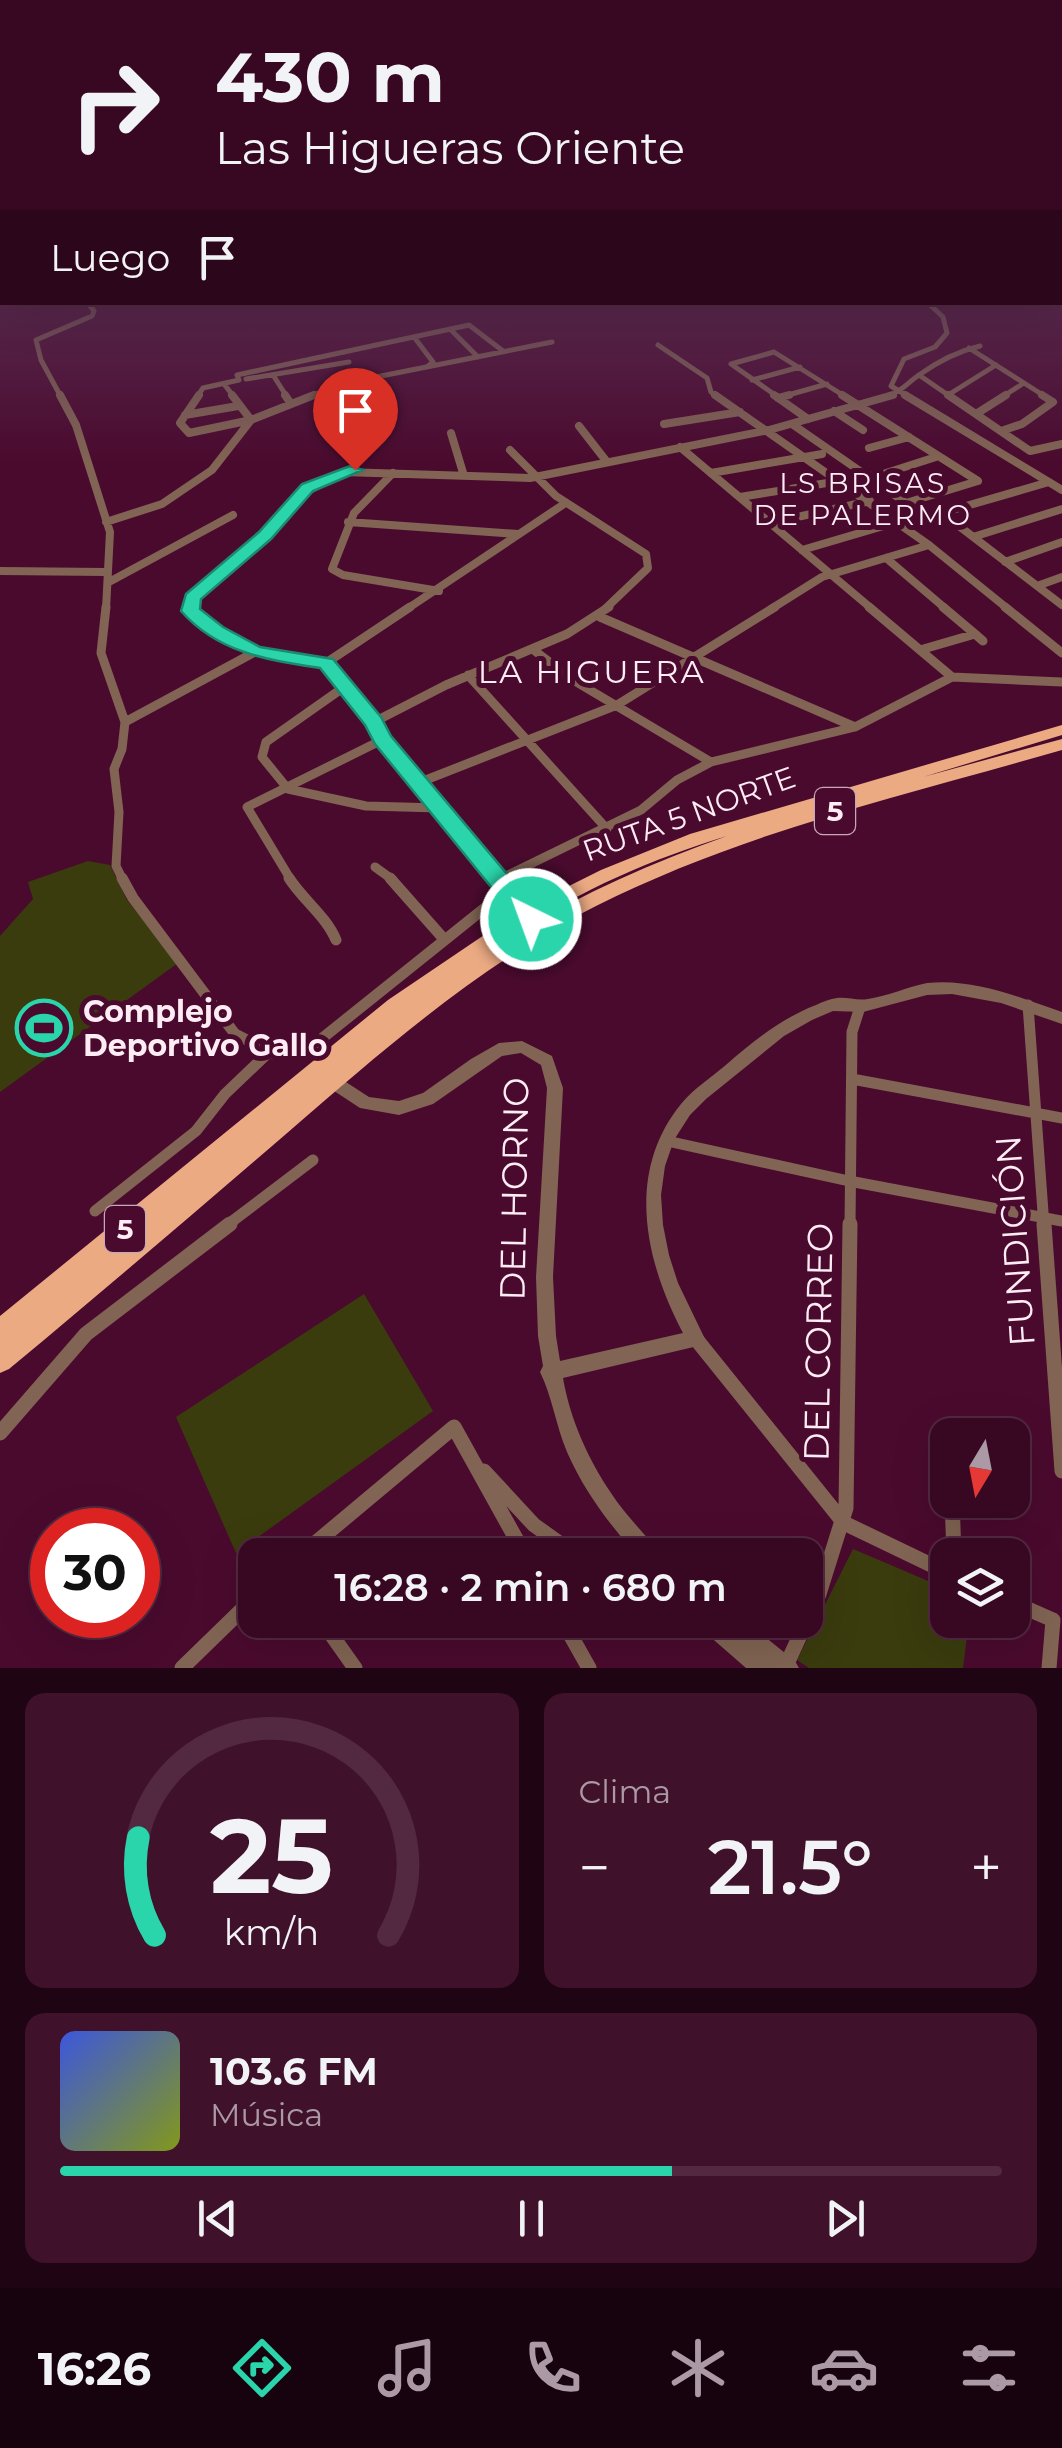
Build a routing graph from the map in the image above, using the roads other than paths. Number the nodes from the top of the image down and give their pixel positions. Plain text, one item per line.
1 (91, 308) edge
2 (933, 308) edge
3 (450, 329) junction
4 (414, 337) junction
5 (552, 342) dead end
6 (658, 345) dead end
7 (980, 346) dead end
8 (970, 348) junction
9 (503, 352) junction
10 (324, 355) junction
11 (478, 357) junction
12 (349, 362) dead end
13 (996, 365) junction
14 (328, 366) junction
15 (427, 366) junction
16 (800, 367) junction
17 (273, 374) junction
18 (919, 375) junction
19 (239, 380) junction
20 (752, 380) junction
21 (224, 384) junction
22 (826, 384) junction
23 (1024, 384) junction
24 (340, 388) junction
25 (899, 392) junction
26 (948, 395) junction
27 (778, 398) junction
28 (291, 404) junction
29 (859, 404) junction
30 (238, 406) junction
31 (834, 411) junction
32 (741, 412) junction
33 (976, 414) junction
34 (185, 415) junction
35 (808, 419) junction
36 (251, 420) junction
37 (664, 424) dead end
38 (792, 424) junction
39 (579, 426) dead end
40 (769, 430) junction
41 (863, 430) dead end
42 (1000, 431) junction
43 (451, 433) dead end
44 (909, 437) junction
45 (1062, 444) edge
46 (680, 447) junction
47 (869, 448) dead end
48 (510, 450) dead end
49 (822, 454) dead end
50 (939, 456) junction
51 (809, 457) junction
52 (607, 462) junction
53 (394, 472) junction
54 (711, 473) junction
55 (866, 474) junction
56 (464, 476) junction
57 (530, 478) junction
58 (838, 478) junction
59 (1049, 482) junction
60 (1062, 490) edge
61 (740, 497) junction
62 (870, 502) junction
63 (564, 504) junction
64 (1062, 509) edge
65 (233, 515) dead end
66 (106, 522) junction
67 (348, 522) junction
68 (897, 522) junction
69 (770, 523) junction
70 (518, 534) junction
71 (972, 537) junction
72 (1062, 542) edge
73 (929, 545) junction
74 (802, 550) junction
75 (886, 558) junction
76 (1005, 562) junction
77 (0, 570) edge
78 (832, 574) junction
79 (108, 577) junction
80 (1062, 577) edge
81 (1037, 586) junction
82 (440, 591) junction
83 (1062, 605) edge
84 (600, 616) junction
85 (920, 650) junction
86 (535, 651) junction
87 (255, 652) junction
88 (1062, 653) edge
89 (695, 658) junction
90 (326, 663) junction
91 (468, 675) junction
92 (952, 677) junction
93 (1062, 682) edge
94 (347, 686) junction
95 (617, 705) junction
96 (125, 722) junction
97 (374, 722) junction
98 (855, 726) junction
99 (1062, 730) edge
100 (525, 738) junction
101 (382, 740) junction
102 (1062, 744) edge
103 (710, 762) junction
104 (418, 783) junction
105 (288, 788) junction
106 (438, 808) junction
107 (607, 829) junction
108 (375, 866) dead end
109 (496, 881) junction
110 (506, 891) junction
111 (533, 922) junction
112 (444, 938) junction
113 (336, 940) dead end
114 (1028, 1006) junction
115 (860, 1007) junction
116 (1060, 1017) edge
117 (268, 1052) junction
118 (324, 1075) junction
119 (852, 1078) junction
120 (1036, 1112) junction
121 (1062, 1118) edge
122 (667, 1141) junction
123 (313, 1160) dead end
124 (850, 1181) junction
125 (95, 1210) dead end
126 (1044, 1218) junction
127 (1062, 1221) edge
128 (0, 1332) edge
129 (696, 1339) junction
130 (0, 1360) edge
131 (549, 1372) junction
132 (0, 1433) edge
133 (467, 1451) junction
134 (1062, 1471) edge
135 (844, 1523) junction
136 (320, 1538) edge
137 (516, 1538) edge
138 (552, 1538) edge
139 (633, 1538) edge
140 (930, 1564) edge
141 (1030, 1607) edge
142 (238, 1614) edge
143 (1057, 1614) edge
144 (334, 1638) edge
145 (572, 1638) edge
146 (727, 1638) edge
147 (749, 1638) edge
148 (182, 1668) edge
149 (356, 1668) edge
150 (589, 1668) edge
151 (762, 1668) edge
152 (786, 1668) edge
153 (1049, 1668) edge

1 - 66 street
2 - 25 street
3 - 4 street
3 - 9 street
3 - 11 street
4 - 10 street
4 - 15 street
5 - 9 street
6 - 32 street
7 - 8 street
8 - 13 street
8 - 18 street
9 - 11 street
10 - 14 street
10 - 19 street
11 - 15 street
12 - 14 street
13 - 23 street
13 - 26 street
14 - 17 street
14 - 24 street
15 - 24 street
16 - 20 street
16 - 20 street
16 - 22 street
17 - 19 street
17 - 28 street
18 - 25 street
18 - 26 street
19 - 21 street
20 - 27 street
21 - 30 street
21 - 34 street
22 - 27 street
22 - 29 street
23 - 33 street
23 - 42 street
24 - 28 street
25 - 29 street
25 - 59 street
26 - 33 street
27 - 35 street
28 - 36 street
29 - 31 street
29 - 44 street
30 - 34 street
30 - 36 street
31 - 35 street
31 - 41 street
32 - 37 street
32 - 40 street
33 - 42 street
34 - 36 street
35 - 38 street
36 - 66 street
38 - 40 street
38 - 55 street
39 - 52 street
40 - 46 street
40 - 51 street
42 - 45 street
43 - 56 street
44 - 47 street
44 - 50 street
46 - 52 street
46 - 54 street
48 - 57 street
49 - 51 street
50 - 55 street
50 - 55 street
51 - 54 street
51 - 58 street
52 - 57 street
53 - 56 street
53 - 67 street
53 - 87 street
54 - 61 street
55 - 58 street
56 - 57 street
57 - 63 street
58 - 61 street
58 - 62 street
59 - 60 street
59 - 71 street
61 - 69 street
62 - 68 street
62 - 69 street
63 - 70 street
63 - 84 street
64 - 71 street
65 - 79 street
66 - 79 street
67 - 70 street
67 - 82 street
68 - 73 street
68 - 74 street
69 - 74 street
70 - 82 street
71 - 76 street
72 - 76 street
73 - 75 street
73 - 88 street
74 - 78 street
75 - 78 street
75 - 85 street
76 - 81 street
77 - 79 street
78 - 85 street
78 - 89 street
79 - 96 street
80 - 81 street
81 - 83 street
82 - 90 street
84 - 86 street
84 - 89 street
85 - 92 street
86 - 91 street
86 - 95 street
87 - 90 street
87 - 96 street
89 - 95 street
89 - 98 street
90 - 94 street
91 - 97 street
91 - 100 street
92 - 93 street
92 - 98 street
94 - 97 street
94 - 105 street
95 - 100 street
95 - 103 street
96 - 117 street
97 - 101 street
98 - 103 street
99 - 111 highway, RUTA 5 NORTE / 5
100 - 104 street
100 - 107 street
101 - 104 street
101 - 105 street
102 - 111 highway, RUTA 5 NORTE / 5
103 - 107 street
104 - 106 street
105 - 106 street
105 - 113 street
106 - 109 street
107 - 109 street
108 - 112 street
109 - 110 street
110 - 111 street
110 - 112 street
111 - 118 highway, RUTA 5 NORTE / 5
112 - 117 street
114 - 115 street
114 - 116 street
114 - 120 street, FUNDICIÓN
115 - 119 street, DEL CORREO
115 - 122 street
117 - 125 street
118 - 128 highway, RUTA 5 NORTE / 5
118 - 130 highway, RUTA 5 NORTE / 5
118 - 131 street, DEL HORNO
119 - 120 street
119 - 124 street, DEL CORREO
120 - 121 street
120 - 126 street, FUNDICIÓN
122 - 124 street
122 - 129 street
123 - 132 street
124 - 126 street
124 - 135 street, DEL CORREO
126 - 127 street
126 - 134 street, FUNDICIÓN
129 - 131 street
129 - 135 street
131 - 139 street, DEL HORNO
133 - 136 street
133 - 137 street
133 - 138 street
135 - 140 street
135 - 152 street, DEL CORREO
141 - 143 street
142 - 148 street
143 - 153 street
144 - 149 street
145 - 150 street
146 - 151 street
147 - 152 street

